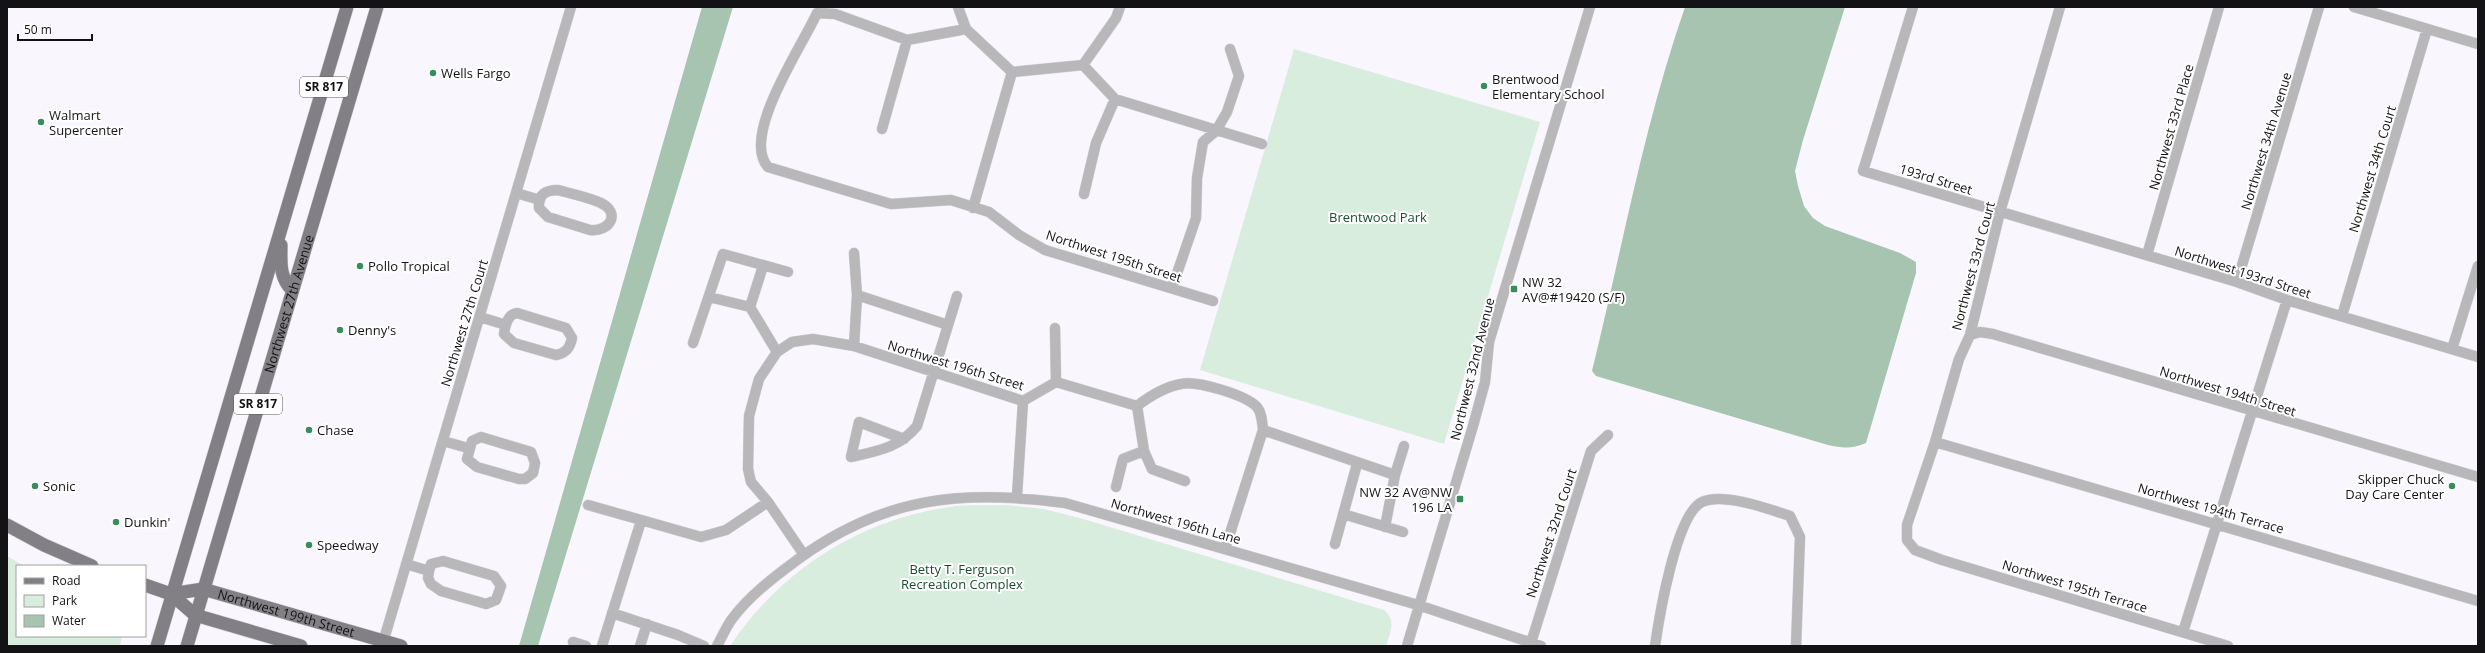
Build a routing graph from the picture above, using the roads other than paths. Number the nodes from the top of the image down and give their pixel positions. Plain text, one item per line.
1 (348, 7) edge
2 (377, 7) edge
3 (571, 7) edge
4 (958, 7) edge
5 (1120, 7) edge
6 (1590, 7) edge
7 (1913, 7) edge
8 (2060, 7) edge
9 (2219, 7) edge
10 (2319, 7) edge
11 (2354, 7) edge
12 (815, 10) edge
13 (2377, 10) edge
14 (966, 29) junction
15 (2427, 29) junction
16 (907, 40) junction
17 (2478, 44) edge
18 (1230, 49) dead end
19 (1083, 65) junction
20 (1012, 72) junction
21 (1115, 100) junction
22 (882, 129) dead end
23 (1216, 131) junction
24 (1262, 144) dead end
25 (516, 193) junction
26 (1084, 194) dead end
27 (540, 200) junction
28 (973, 208) junction
29 (2000, 212) junction
30 (280, 233) junction
31 (854, 253) dead end
32 (2147, 255) junction
33 (763, 266) junction
34 (2478, 266) edge
35 (788, 272) dead end
36 (2237, 282) junction
37 (1172, 288) junction
38 (292, 290) junction
39 (857, 295) junction
40 (709, 296) junction
41 (957, 296) dead end
42 (2287, 300) junction
43 (1213, 301) dead end
44 (750, 307) junction
45 (2342, 316) junction
46 (480, 317) junction
47 (948, 324) junction
48 (506, 325) junction
49 (1055, 328) dead end
50 (1970, 335) junction
51 (693, 343) dead end
52 (854, 346) junction
53 (2452, 350) junction
54 (777, 352) junction
55 (2478, 357) edge
56 (933, 372) junction
57 (1056, 382) junction
58 (1023, 402) junction
59 (1137, 406) junction
60 (2252, 412) junction
61 (1262, 430) junction
62 (1608, 435) dead end
63 (904, 439) junction
64 (443, 441) junction
65 (1936, 442) junction
66 (1404, 446) dead end
67 (468, 448) junction
68 (1144, 451) junction
69 (1357, 464) junction
70 (1395, 476) junction
71 (2478, 477) edge
72 (1185, 481) dead end
73 (1116, 487) dead end
74 (1017, 496) junction
75 (768, 502) junction
76 (588, 505) dead end
77 (1343, 514) junction
78 (641, 520) junction
79 (2216, 522) junction
80 (7, 525) edge
81 (1384, 526) junction
82 (1403, 532) dead end
83 (1335, 544) dead end
84 (1225, 549) junction
85 (1915, 550) joint
86 (804, 555) junction
87 (406, 564) junction
88 (90, 565) edge
89 (429, 571) junction
90 (146, 585) edge
91 (203, 589) junction
92 (171, 594) junction
93 (2478, 600) edge
94 (1418, 606) junction
95 (612, 613) junction
96 (195, 615) junction
97 (647, 624) junction
98 (2183, 632) junction
99 (574, 642) dead end
100 (383, 643) edge
101 (1530, 644) edge
102 (157, 646) edge
103 (186, 646) edge
104 (301, 646) edge
105 (401, 646) edge
106 (586, 646) edge
107 (602, 646) edge
108 (640, 646) edge
109 (704, 646) edge
110 (717, 646) edge
111 (1407, 646) edge
112 (1541, 646) edge
113 (1655, 646) edge
114 (1796, 646) edge
115 (2228, 646) edge

1 - 30 main road, SR 817
2 - 38 main road, Northwest 27th Avenue / SR 817
3 - 25 street, Northwest 27th Court
4 - 14 street
5 - 19 street
6 - 94 street, Northwest 32nd Avenue
7 - 29 street, 193rd Street
8 - 29 street, Northwest 33rd Court
9 - 32 street, Northwest 33rd Place
10 - 36 street, Northwest 34th Avenue
11 - 13 street
12 - 16 street
12 - 28 street, Northwest 195th Street
13 - 15 street
14 - 16 street
14 - 20 street
15 - 17 street
15 - 45 street, Northwest 34th Court
16 - 22 street
18 - 23 street
19 - 20 street
19 - 21 street
20 - 28 street
21 - 23 street
21 - 26 street
23 - 24 street
23 - 37 street
25 - 27 street
25 - 46 street, Northwest 27th Court
27 - 27 street
28 - 37 street, Northwest 195th Street
29 - 32 street, Northwest 193rd Street
29 - 50 street, Northwest 33rd Court
30 - 38 main road
30 - 92 main road, SR 817
31 - 39 street
32 - 36 street, Northwest 193rd Street
33 - 35 street
33 - 40 street
33 - 44 street
34 - 53 street
36 - 42 street, Northwest 193rd Street
37 - 43 street, Northwest 195th Street
38 - 91 main road, Northwest 27th Avenue / SR 817
39 - 47 street
39 - 52 street
40 - 44 street
40 - 51 street
41 - 47 street
42 - 45 street, Northwest 193rd Street
42 - 60 street
44 - 54 street
45 - 53 street, Northwest 193rd Street
46 - 48 street
46 - 64 street, Northwest 27th Court
47 - 56 street
48 - 48 street
49 - 57 street
50 - 60 street, Northwest 194th Street
50 - 65 street, Northwest 33rd Court
52 - 54 street, Northwest 196th Street
52 - 56 street, Northwest 196th Street
53 - 55 street, Northwest 193rd Street
54 - 75 street
56 - 58 street, Northwest 196th Street
56 - 63 street
57 - 58 street, Northwest 196th Street
57 - 59 street
58 - 74 street
59 - 61 street
59 - 68 street
60 - 71 street, Northwest 194th Street
60 - 79 street
61 - 69 street
61 - 84 street
62 - 101 street, Northwest 32nd Court
63 - 63 street
64 - 67 street
64 - 87 street, Northwest 27th Court
65 - 79 street, Northwest 194th Terrace
65 - 85 street, Northwest 33rd Court
66 - 70 street
67 - 67 street
68 - 72 street
68 - 73 street
69 - 70 street
69 - 77 street
70 - 81 street
74 - 84 street, Northwest 196th Lane
74 - 86 street, Northwest 196th Lane
75 - 78 street
75 - 86 street
76 - 78 street
77 - 81 street
77 - 83 street
78 - 95 street
79 - 93 street, Northwest 194th Terrace
79 - 98 street
80 - 88 main road
81 - 82 street
84 - 94 street, Northwest 196th Lane
85 - 98 street, Northwest 195th Terrace
86 - 110 street, Northwest 196th Lane
87 - 89 street
87 - 100 street, Northwest 27th Court
89 - 89 street
90 - 92 main road, Northwest 199th Street
91 - 92 main road, Northwest 199th Street
91 - 96 main road, Northwest 27th Avenue / SR 817
91 - 100 main road, Northwest 199th Street
92 - 96 main road, Northwest 199th Street
92 - 102 main road, SR 817
94 - 101 street, Northwest 196th Lane
94 - 111 street, Northwest 32nd Avenue
95 - 97 street
95 - 107 street
96 - 103 main road, Northwest 27th Avenue / SR 817
96 - 104 main road, Northwest 199th Street
97 - 108 street
97 - 109 street
98 - 115 street, Northwest 195th Terrace
99 - 106 street
100 - 105 main road, Northwest 199th Street
101 - 112 street, Northwest 196th Lane
113 - 114 street

